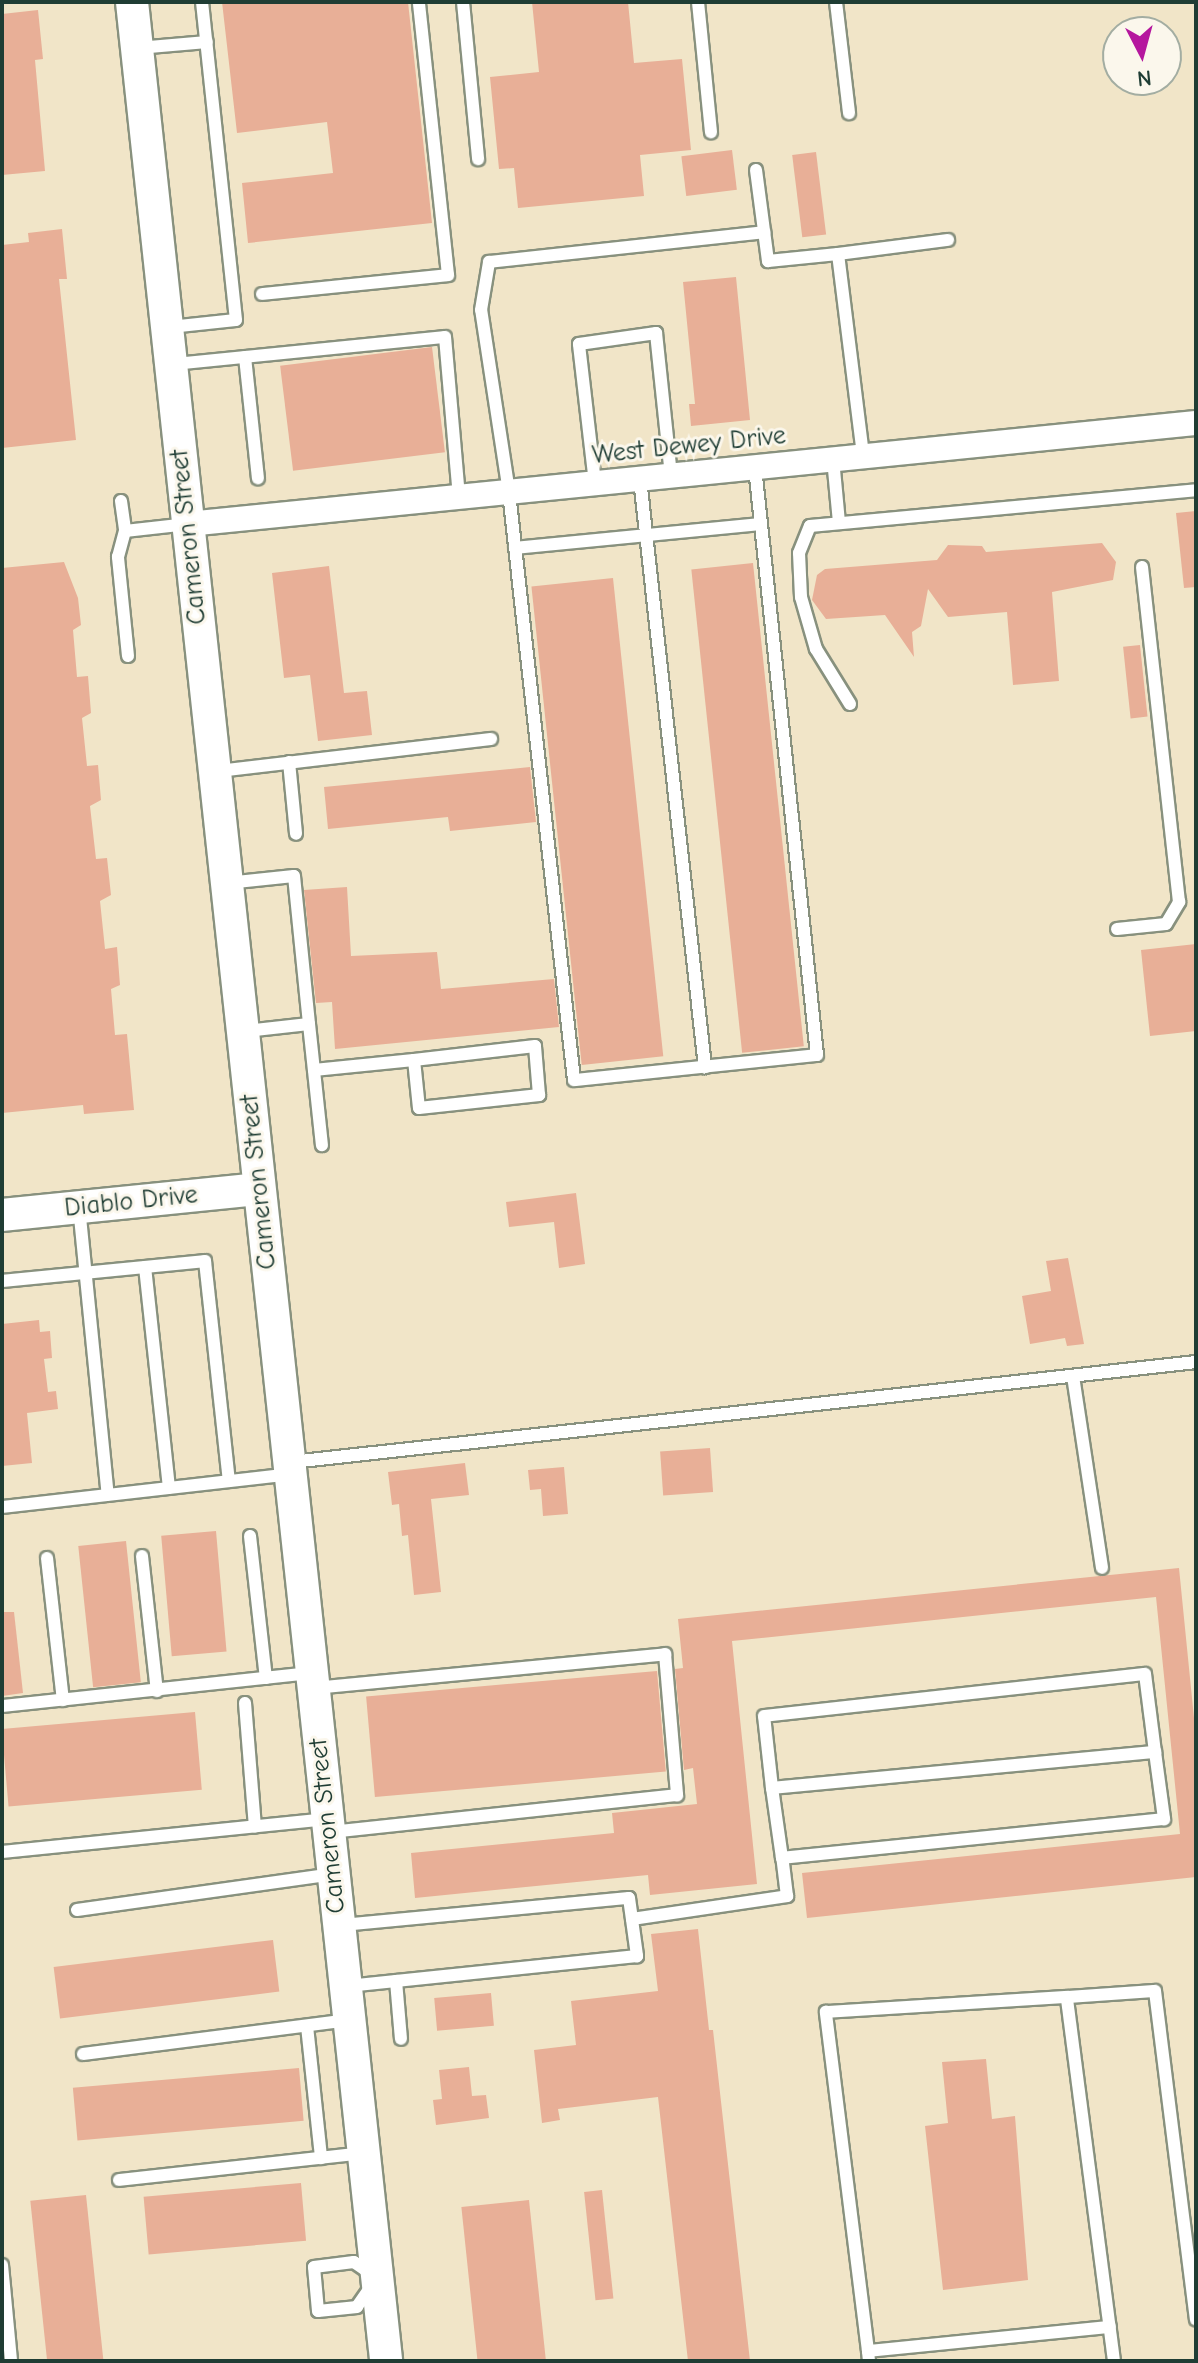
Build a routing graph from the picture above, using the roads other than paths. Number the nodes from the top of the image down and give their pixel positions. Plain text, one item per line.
1 (132, 2) edge
2 (202, 2) edge
3 (419, 2) edge
4 (463, 2) edge
5 (698, 2) edge
6 (836, 2) edge
7 (207, 42) junction
8 (137, 48) junction
9 (849, 113) dead end
10 (711, 132) dead end
11 (478, 159) dead end
12 (756, 170) dead end
13 (764, 232) junction
14 (948, 240) dead end
15 (838, 254) junction
16 (262, 294) dead end
17 (167, 327) junction
18 (245, 357) junction
19 (171, 364) junction
20 (1196, 423) edge
21 (863, 456) junction
22 (833, 459) junction
23 (755, 467) junction
24 (671, 476) junction
25 (258, 478) dead end
26 (640, 479) junction
27 (595, 483) junction
28 (1196, 490) edge
29 (509, 492) junction
30 (459, 497) junction
31 (121, 501) dead end
32 (839, 522) junction
33 (188, 524) junction
34 (760, 524) junction
35 (125, 531) junction
36 (646, 535) junction
37 (515, 548) junction
38 (1142, 567) dead end
39 (128, 656) dead end
40 (850, 704) dead end
41 (491, 739) dead end
42 (289, 762) junction
43 (215, 771) junction
44 (296, 834) dead end
45 (227, 883) junction
46 (1117, 929) dead end
47 (309, 1024) junction
48 (242, 1031) junction
49 (414, 1060) junction
50 (705, 1067) junction
51 (314, 1070) junction
52 (322, 1145) dead end
53 (259, 1189) junction
54 (79, 1207) junction
55 (2, 1215) edge
56 (145, 1267) junction
57 (86, 1273) junction
58 (2, 1281) edge
59 (1196, 1362) edge
60 (1073, 1376) junction
61 (290, 1468) junction
62 (229, 1481) junction
63 (169, 1488) junction
64 (108, 1495) junction
65 (2, 1507) edge
66 (250, 1536) dead end
67 (142, 1556) dead end
68 (47, 1558) dead end
69 (1102, 1568) dead end
70 (266, 1678) junction
71 (312, 1680) junction
72 (157, 1691) junction
73 (63, 1700) junction
74 (245, 1703) dead end
75 (2, 1706) edge
76 (1155, 1752) junction
77 (772, 1788) junction
78 (328, 1826) junction
79 (255, 1827) junction
80 (2, 1852) edge
81 (782, 1858) junction
82 (333, 1874) junction
83 (77, 1910) dead end
84 (632, 1919) junction
85 (339, 1925) junction
86 (396, 1981) junction
87 (345, 1986) junction
88 (1067, 1997) junction
89 (349, 2020) junction
90 (307, 2026) junction
91 (401, 2039) dead end
92 (83, 2054) dead end
93 (363, 2153) junction
94 (321, 2158) junction
95 (119, 2180) dead end
96 (2, 2265) edge
97 (377, 2278) junction
98 (1196, 2319) edge
99 (1110, 2327) junction
100 (868, 2356) edge
101 (11, 2361) edge
102 (386, 2361) edge
103 (1114, 2361) edge

1 - 8 street, Cameron Street
2 - 7 lane
3 - 16 lane
4 - 11 lane
5 - 10 lane
6 - 9 lane
7 - 8 lane
7 - 17 lane
8 - 17 street, Cameron Street
12 - 13 lane
13 - 15 lane
13 - 29 lane
14 - 15 lane
15 - 21 lane
17 - 19 street, Cameron Street
18 - 19 lane
18 - 25 lane
18 - 30 lane
19 - 33 street, Cameron Street
20 - 21 street, West Dewey Drive
21 - 22 street, West Dewey Drive
22 - 23 street, West Dewey Drive
22 - 32 lane
23 - 24 street, West Dewey Drive
23 - 34 lane
24 - 26 street, West Dewey Drive
24 - 27 lane
26 - 27 street, West Dewey Drive
26 - 36 lane
27 - 29 street, West Dewey Drive
28 - 32 lane
29 - 30 street, West Dewey Drive
29 - 37 lane
30 - 33 street, West Dewey Drive
31 - 35 lane
32 - 40 lane
33 - 35 lane
33 - 43 street, Cameron Street
34 - 36 lane
34 - 50 lane
35 - 39 lane
36 - 37 lane
36 - 50 lane
37 - 50 lane
38 - 46 lane
41 - 42 lane
42 - 43 lane
42 - 44 lane
43 - 45 street, Cameron Street
45 - 47 lane
45 - 48 street, Cameron Street
47 - 48 lane
47 - 51 lane
48 - 53 street, Cameron Street
49 - 49 lane
49 - 51 lane
51 - 52 lane
53 - 54 street, Diablo Drive
53 - 61 street, Cameron Street
54 - 55 street, Diablo Drive
54 - 57 lane
56 - 57 lane
56 - 62 lane
56 - 63 lane
57 - 58 lane
57 - 64 lane
59 - 60 lane
60 - 61 lane
60 - 69 lane
61 - 62 lane
61 - 71 street, Cameron Street
62 - 63 lane
63 - 64 lane
64 - 65 lane
66 - 70 lane
67 - 72 lane
68 - 73 lane
70 - 71 lane
70 - 72 lane
71 - 78 street, Cameron Street
71 - 78 lane
72 - 73 lane
73 - 75 lane
74 - 79 lane
76 - 77 lane
76 - 77 lane
76 - 81 lane
77 - 81 lane
78 - 79 lane
78 - 82 street, Cameron Street
79 - 80 lane
81 - 84 lane
82 - 83 lane
82 - 85 street, Cameron Street
84 - 85 lane
84 - 86 lane
85 - 87 street, Cameron Street
86 - 87 lane
86 - 91 lane
87 - 89 street, Cameron Street
88 - 98 lane
88 - 99 lane
88 - 100 lane
89 - 90 lane
89 - 93 street, Cameron Street
90 - 92 lane
90 - 94 lane
93 - 94 lane
93 - 97 street, Cameron Street
94 - 95 lane
96 - 101 lane
97 - 97 lane
97 - 102 street, Cameron Street
99 - 100 lane
99 - 103 lane

